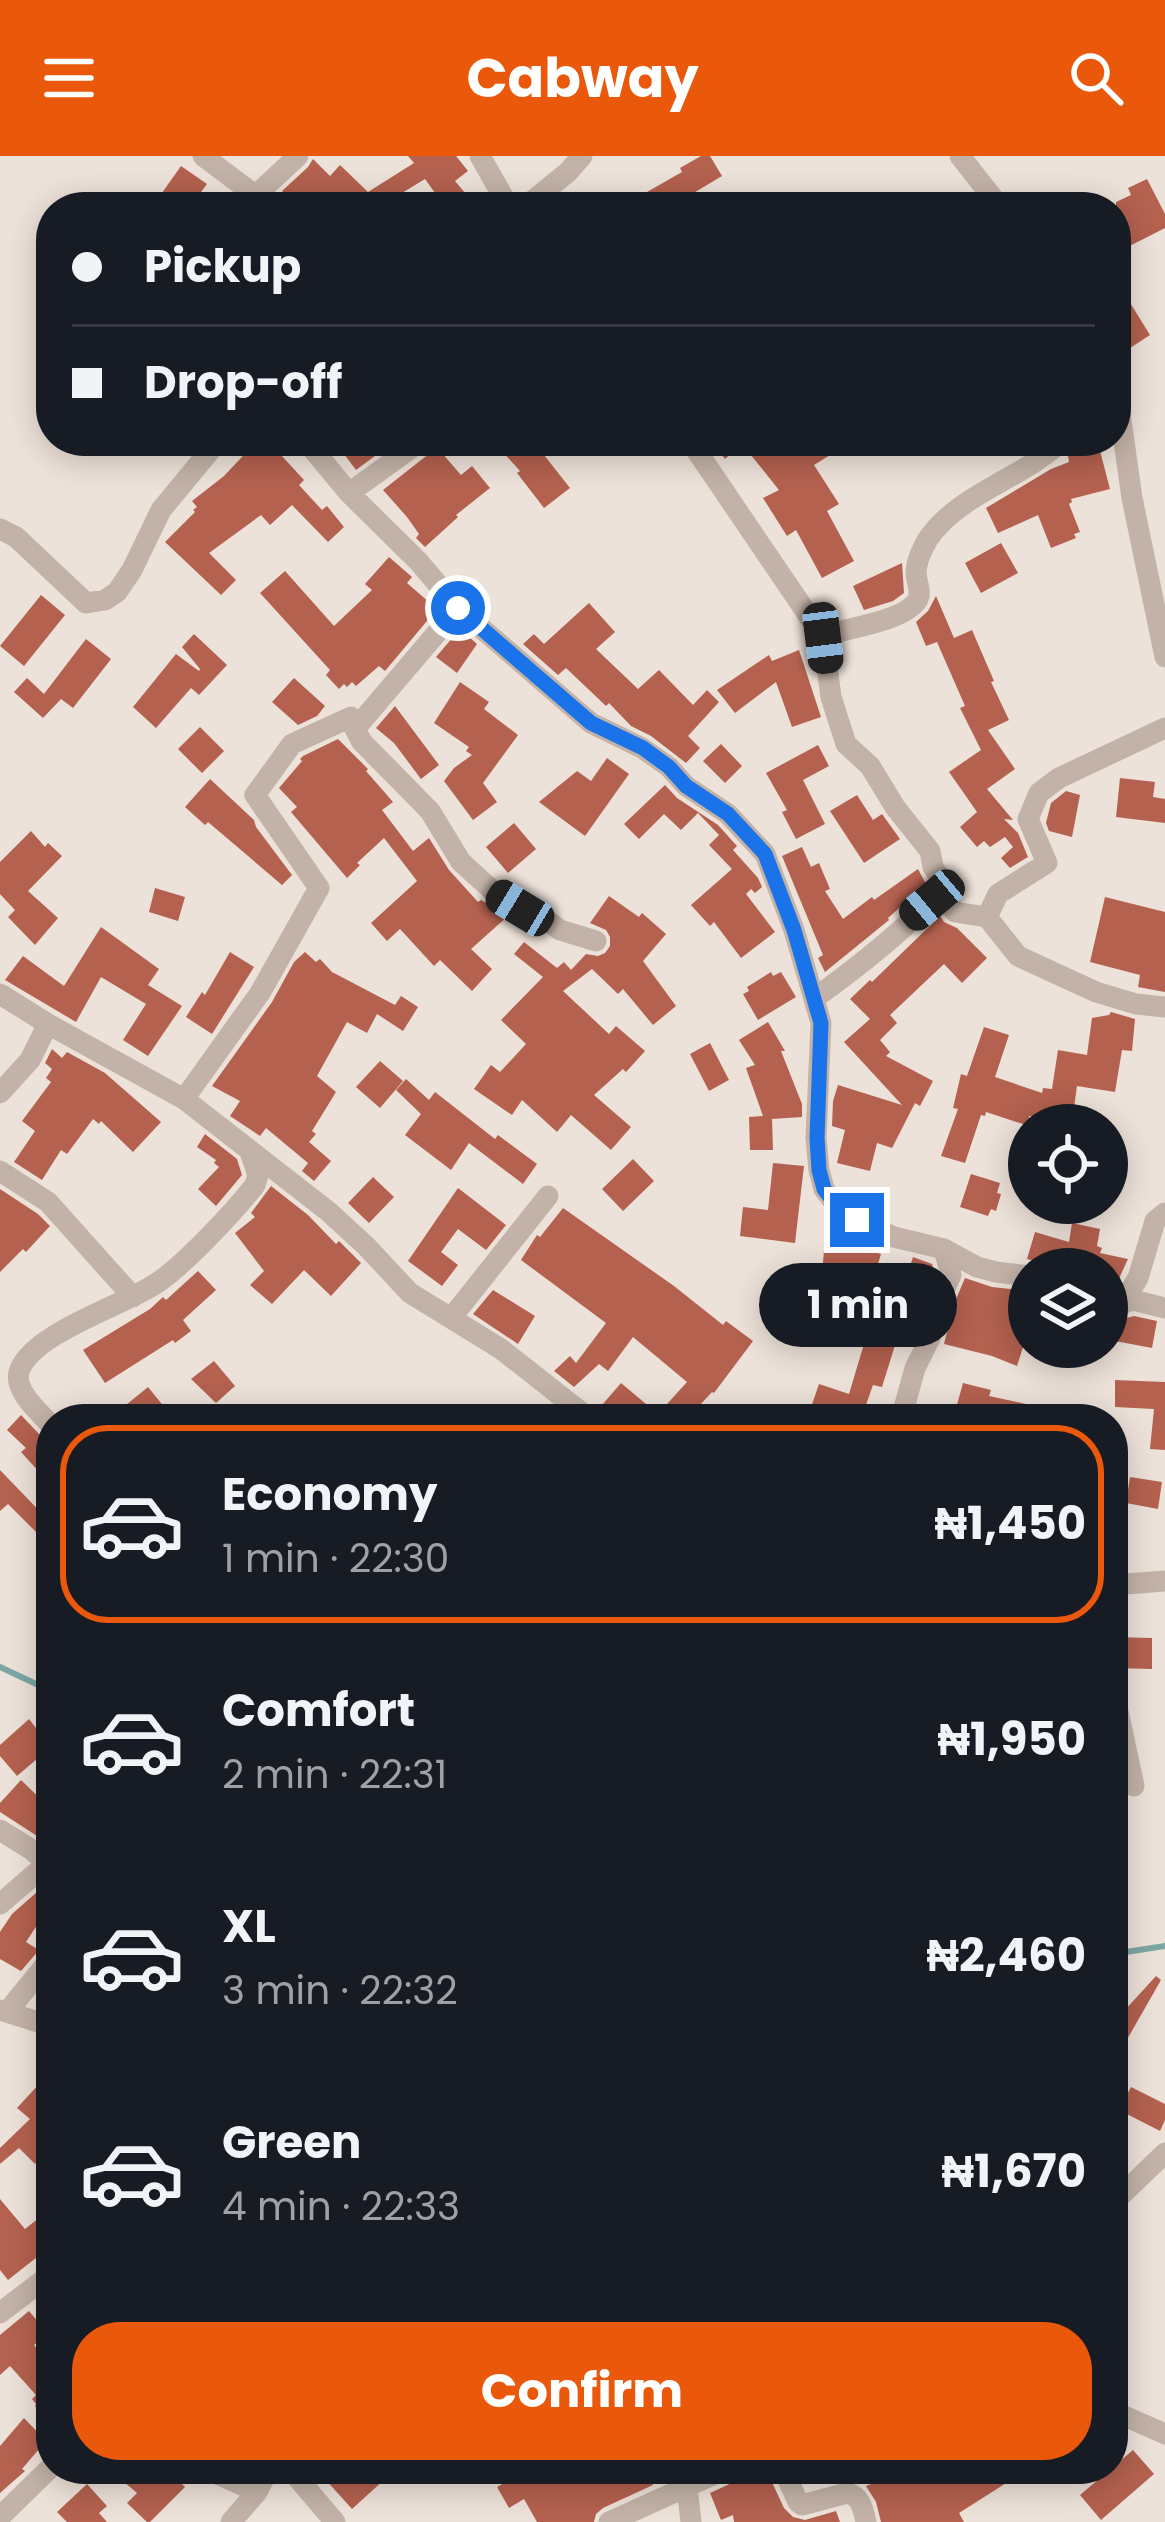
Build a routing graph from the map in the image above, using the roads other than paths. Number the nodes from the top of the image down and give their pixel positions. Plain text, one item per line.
1 (202, 156) edge
2 (298, 156) edge
3 (480, 156) edge
4 (582, 156) edge
5 (960, 156) edge
6 (250, 192) edge
7 (271, 192) edge
8 (500, 192) edge
9 (543, 192) edge
10 (988, 192) edge
11 (205, 456) edge
12 (318, 456) edge
13 (400, 456) edge
14 (700, 456) edge
15 (1043, 456) edge
16 (1125, 456) edge
17 (349, 493) junction
18 (0, 529) edge
19 (458, 608) junction
20 (823, 638) junction
21 (1165, 657) edge
22 (351, 717) dead end
23 (1165, 728) edge
24 (945, 886) junction
25 (987, 917) junction
26 (596, 941) dead end
27 (0, 994) edge
28 (815, 997) junction
29 (1165, 1007) edge
30 (48, 1024) junction
31 (0, 1093) edge
32 (184, 1100) junction
33 (247, 1147) junction
34 (0, 1171) edge
35 (548, 1196) dead end
36 (1165, 1213) edge
37 (944, 1249) junction
38 (1008, 1272) edge
39 (1128, 1289) edge
40 (133, 1297) junction
41 (1128, 1301) edge
42 (1165, 1308) edge
43 (452, 1317) junction
44 (9, 1384) edge
45 (571, 1404) edge
46 (905, 1404) edge
47 (36, 1407) edge
48 (1165, 1581) edge
49 (1128, 1585) edge
50 (1128, 1758) edge
51 (1134, 1786) dead end
52 (0, 1830) edge
53 (36, 1853) edge
54 (36, 1873) edge
55 (0, 1904) edge
56 (36, 1975) edge
57 (4, 2011) edge
58 (36, 2021) edge
59 (1165, 2153) edge
60 (1128, 2189) edge
61 (36, 2284) edge
62 (2, 2307) edge
63 (1128, 2417) edge
64 (1165, 2434) edge
65 (1, 2481) edge
66 (36, 2482) edge
67 (239, 2484) edge
68 (261, 2484) edge
69 (303, 2484) edge
70 (672, 2484) edge
71 (683, 2484) edge
72 (790, 2484) edge
73 (257, 2492) junction
74 (4, 2514) edge
75 (231, 2522) edge
76 (335, 2522) edge
77 (609, 2522) edge
78 (691, 2522) edge
79 (866, 2522) edge

1 - 6 street
2 - 7 street
3 - 8 street
4 - 9 street
5 - 10 street
11 - 18 street
12 - 17 street
13 - 17 street
14 - 20 street
15 - 20 street
16 - 21 street
17 - 19 street
19 - 26 street
19 - 28 street
20 - 24 street
22 - 32 street
23 - 25 street
24 - 25 street
24 - 28 street
25 - 29 street
27 - 30 street
28 - 37 street
30 - 31 street
30 - 32 street
32 - 33 street
33 - 40 street
33 - 43 street
34 - 40 street
35 - 43 street
36 - 39 street
37 - 38 street
37 - 46 street
40 - 44 street
41 - 42 street
43 - 45 street
44 - 47 street
48 - 49 street
50 - 51 street
52 - 53 street
54 - 55 street
56 - 57 street
57 - 58 street
59 - 60 street
61 - 62 street
63 - 64 street
65 - 74 street
66 - 74 street
67 - 73 street
68 - 73 street
69 - 76 street
70 - 77 street
71 - 78 street
72 - 79 street
73 - 75 street

